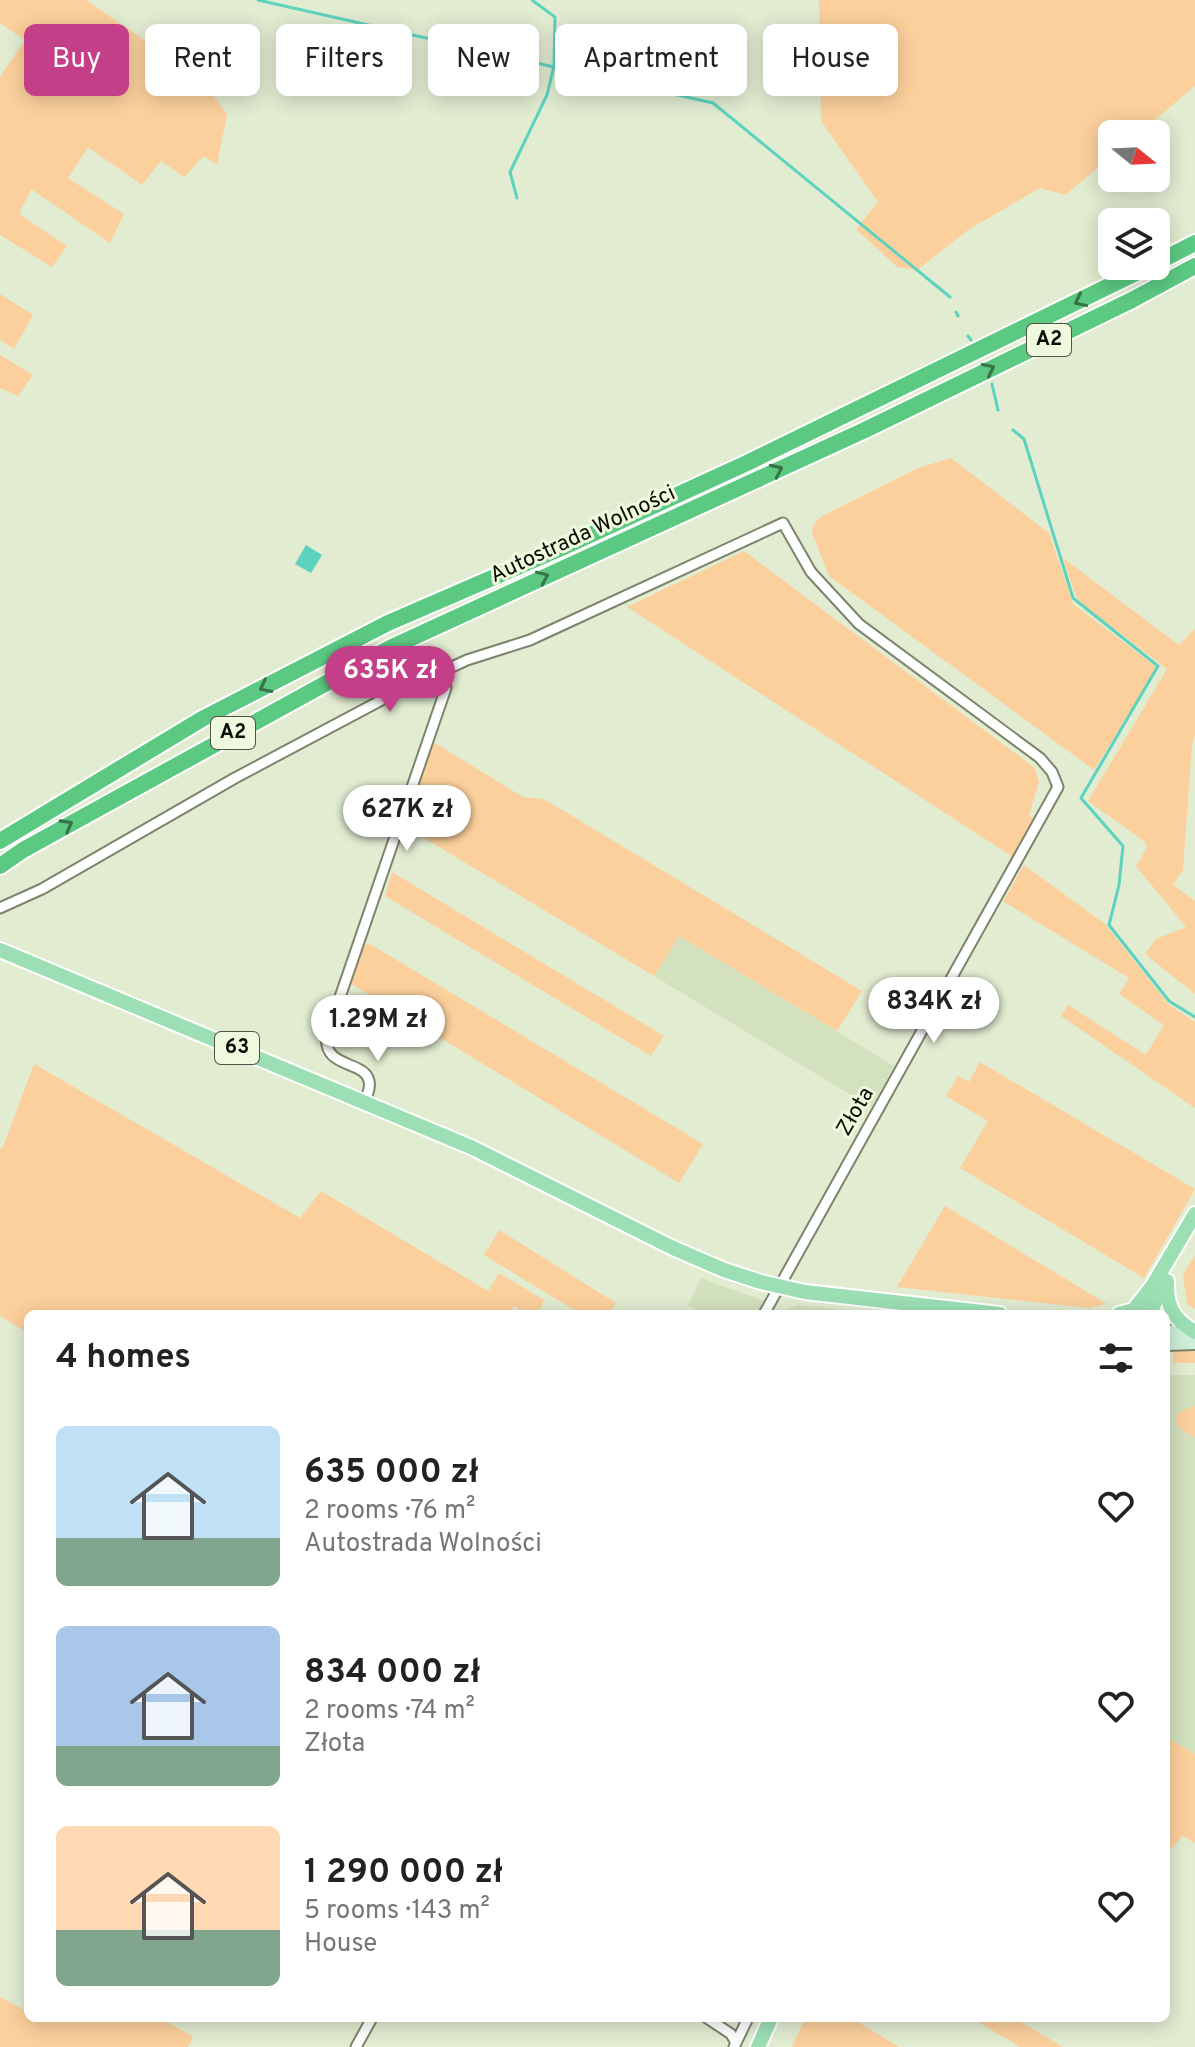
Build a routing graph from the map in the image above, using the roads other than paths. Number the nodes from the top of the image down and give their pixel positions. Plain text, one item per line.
1 (1195, 243) edge
2 (1170, 256) edge
3 (1195, 266) edge
4 (1121, 280) edge
5 (443, 671) junction
6 (0, 841) edge
7 (0, 866) edge
8 (0, 908) edge
9 (0, 950) edge
10 (365, 1101) junction
11 (1195, 1214) edge
12 (1195, 1228) edge
13 (1167, 1276) junction
14 (780, 1287) junction
15 (766, 1310) edge
16 (964, 1310) edge
17 (1134, 1310) edge
18 (1152, 1310) edge
19 (1170, 1331) edge
20 (1195, 1334) edge
21 (1195, 1343) edge
22 (1170, 1344) edge
23 (370, 2022) edge
24 (713, 2022) edge
25 (746, 2022) edge
26 (769, 2022) edge
27 (735, 2045) edge
28 (356, 2047) edge
29 (758, 2047) edge

1 - 2 highway
7 -> 3 highway, Autostrada Wolności / A2
4 -> 6 highway, Autostrada Wolności / A2
5 - 8 street
5 - 10 street
5 - 14 street, Złota
9 - 10 main road, 63
10 - 14 main road, 63
11 - 17 main road
12 - 13 main road
13 - 18 main road
13 - 20 main road
14 - 15 street, Złota
14 - 16 main road, 63
19 - 20 main road
21 - 22 main road
23 - 28 street
24 - 27 street
25 - 27 street
26 - 29 main road

